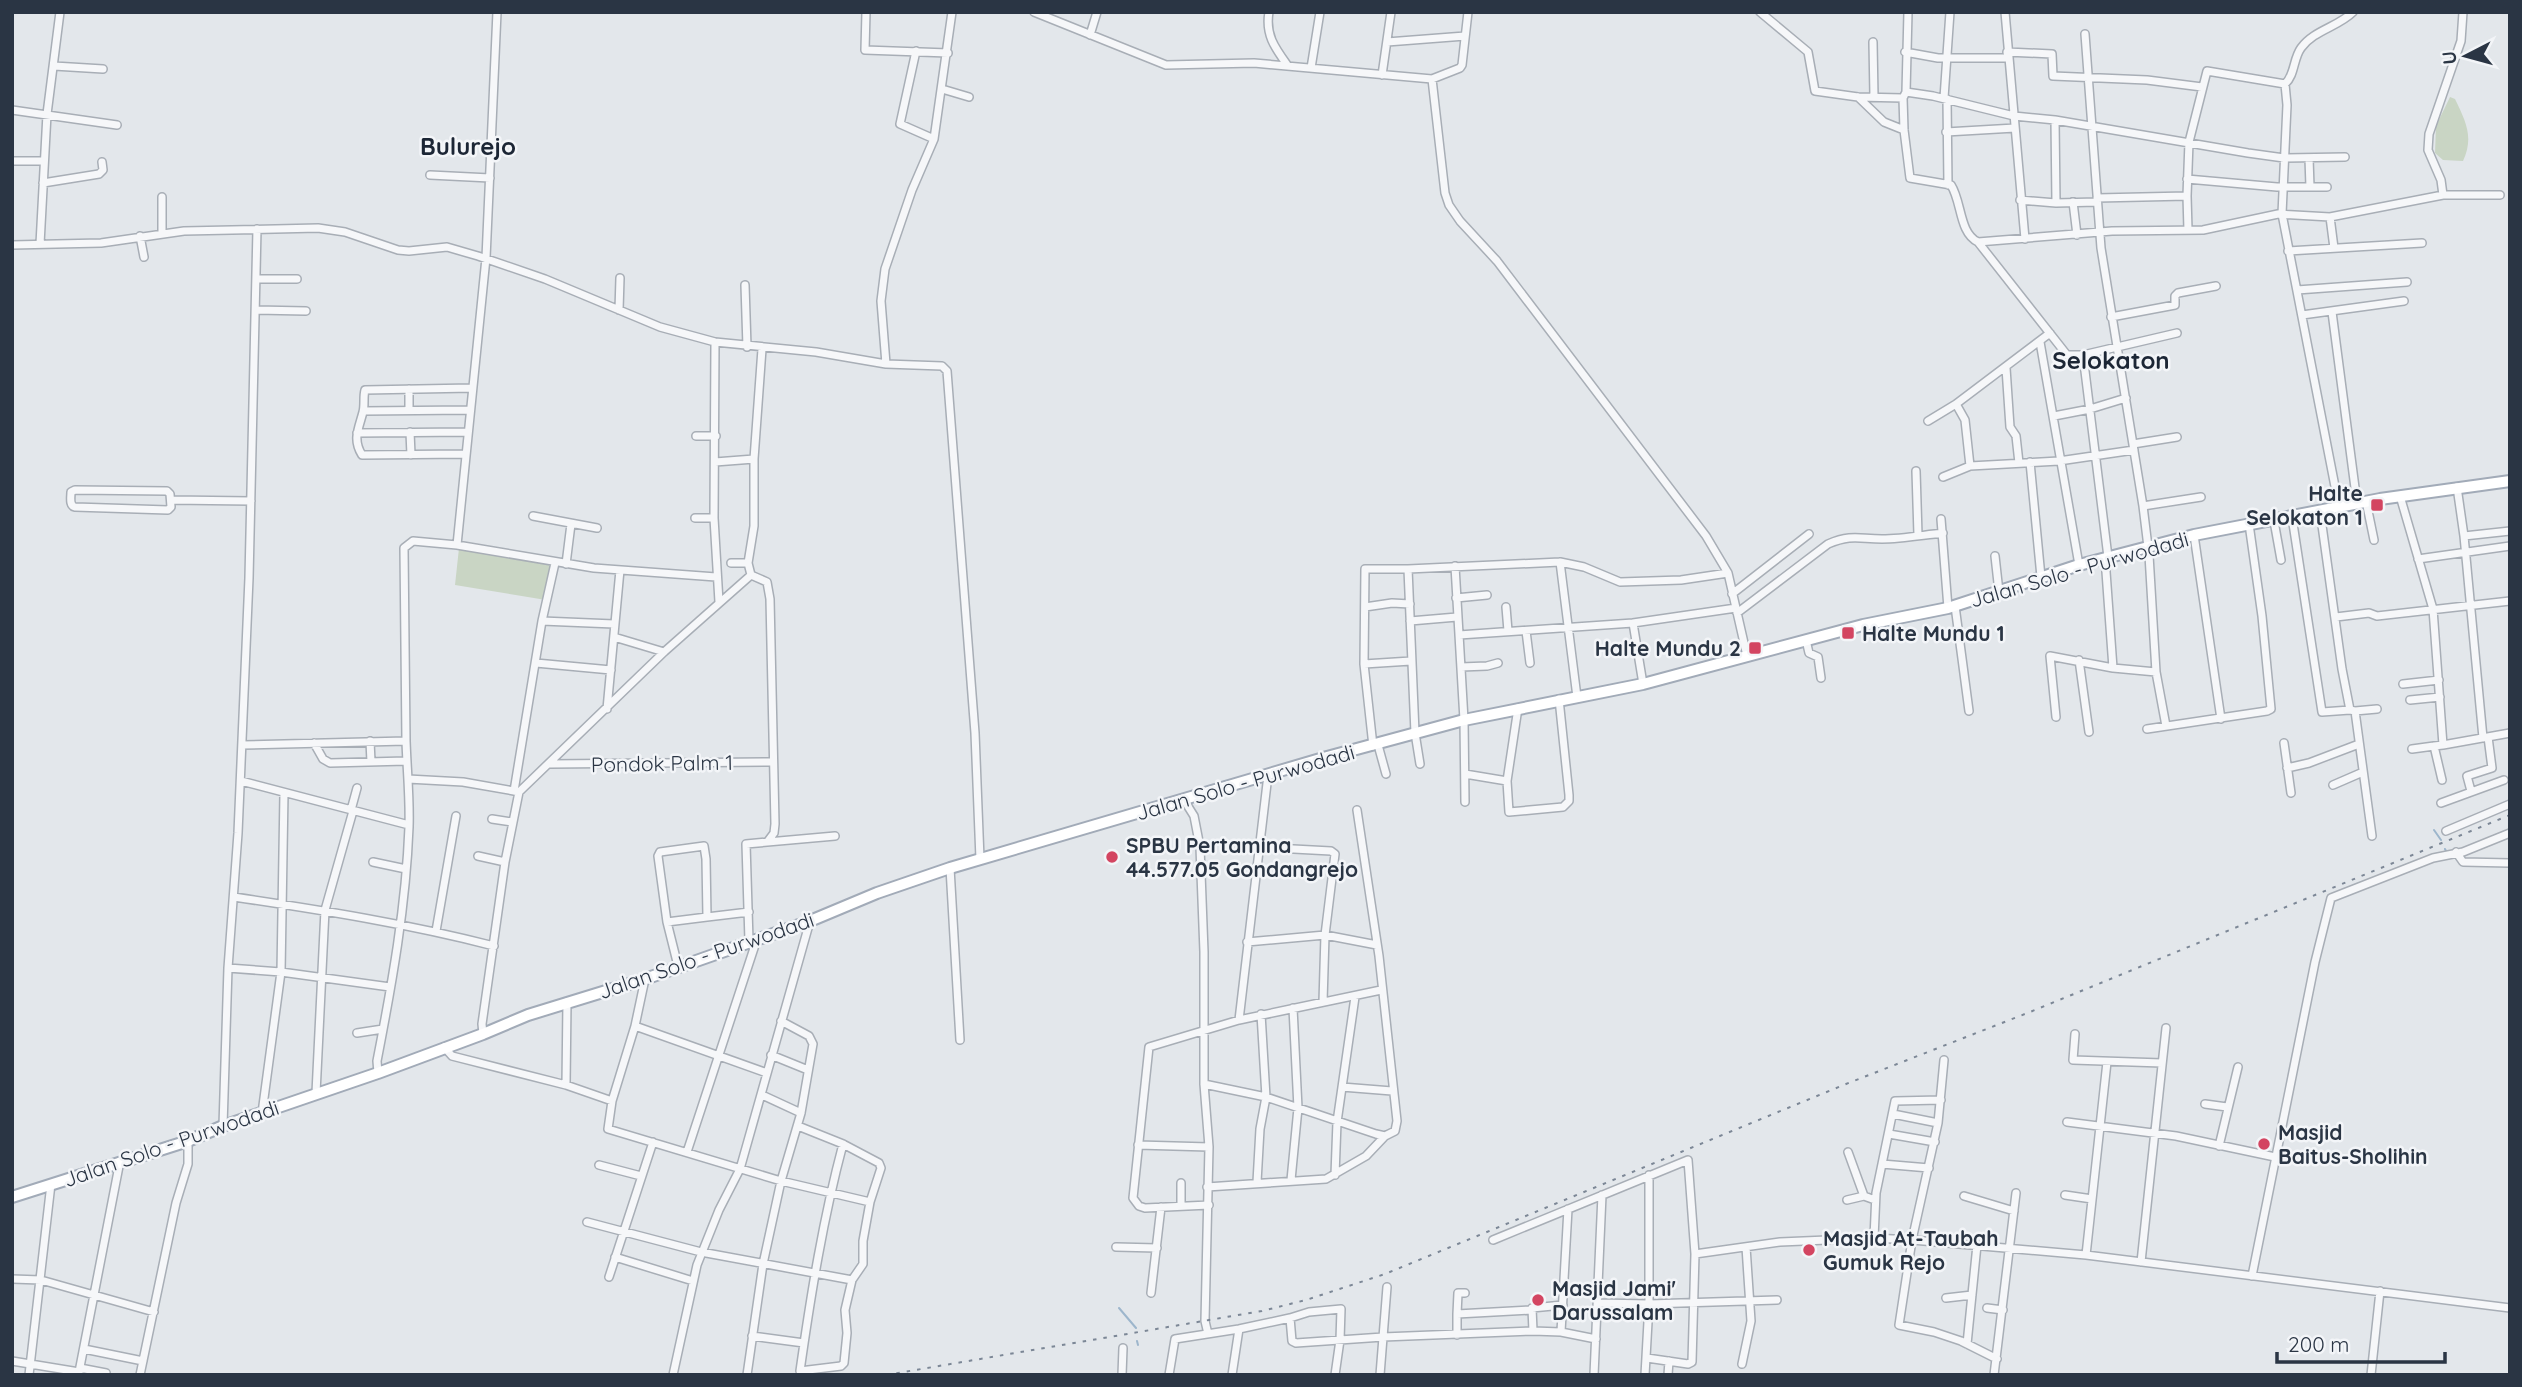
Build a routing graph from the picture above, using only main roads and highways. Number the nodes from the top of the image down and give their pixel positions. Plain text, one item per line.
1 (2510, 481) edge
2 (12, 1198) edge

1 - 2 main road, Jalan Solo - Purwodadi

